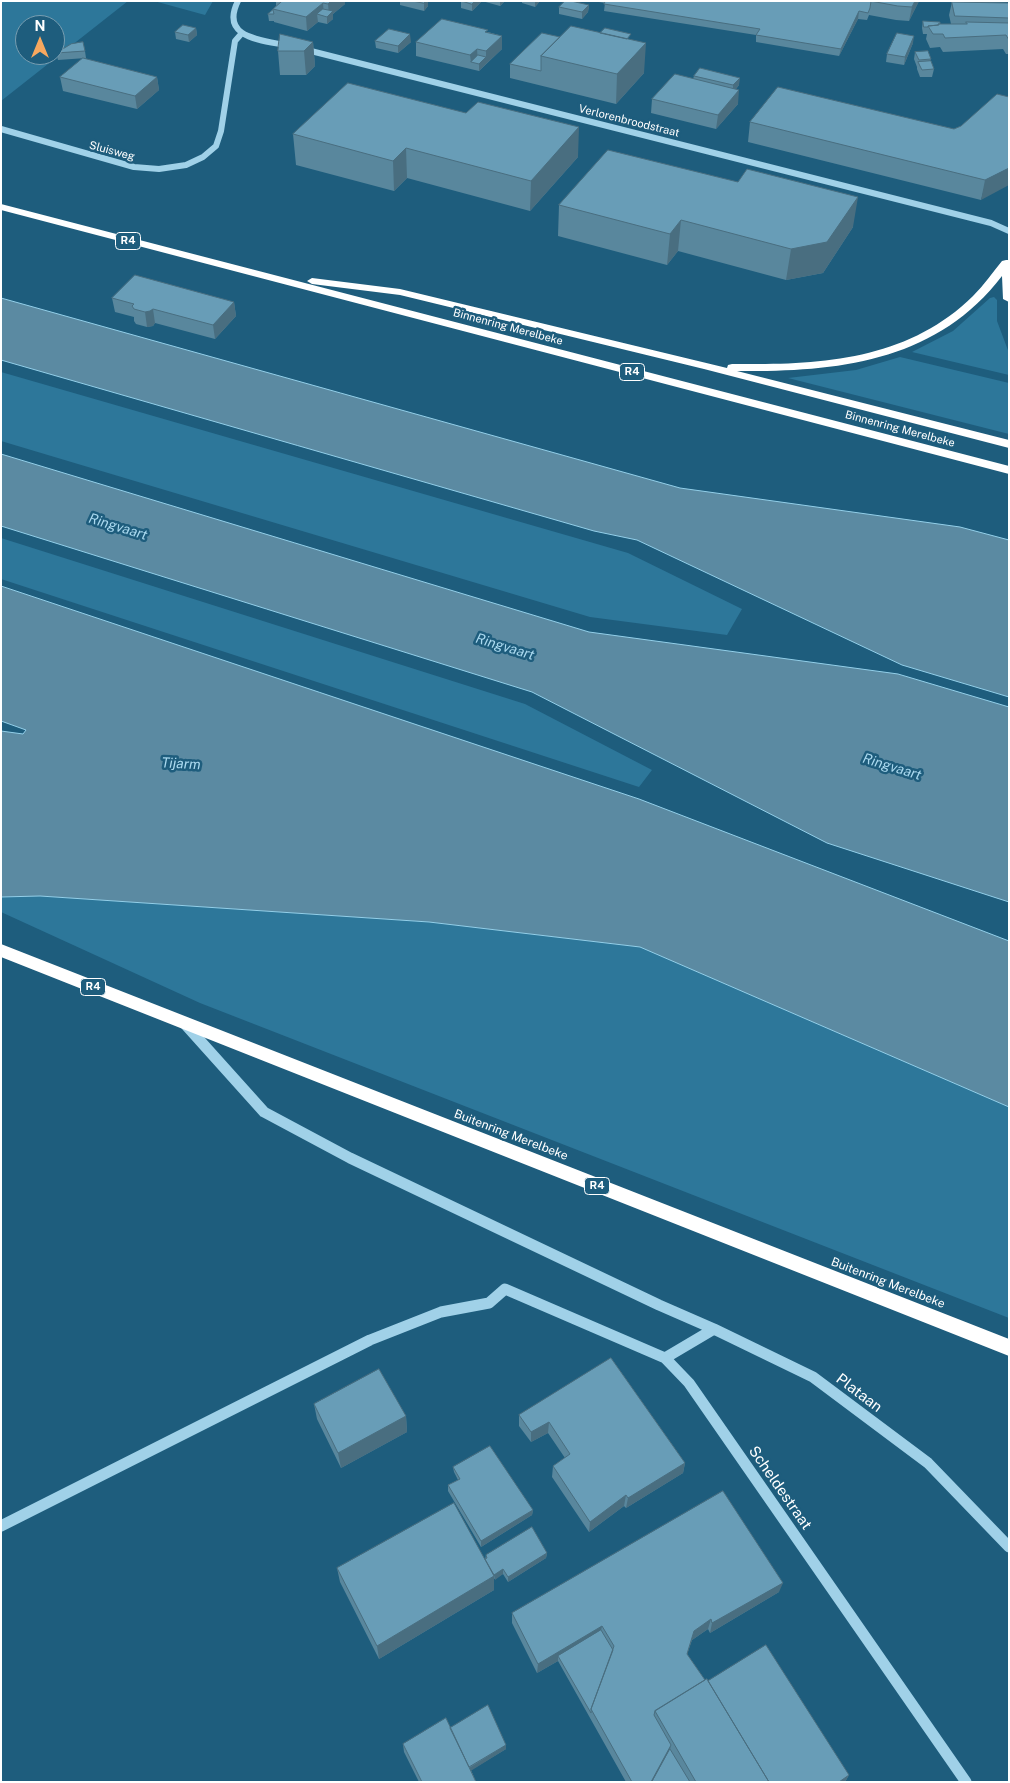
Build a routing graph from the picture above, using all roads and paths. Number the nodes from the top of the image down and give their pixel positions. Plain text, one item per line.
1 (238, 1) edge
2 (242, 34) junction
3 (1, 129) edge
4 (1, 207) edge
5 (1009, 231) edge
6 (255, 275) junction
7 (1009, 299) edge
8 (706, 366) junction
9 (1009, 444) edge
10 (1009, 470) edge
11 (1, 950) edge
12 (185, 1024) junction
13 (714, 1329) junction
14 (1009, 1348) edge
15 (665, 1358) junction
16 (1, 1526) edge
17 (1009, 1547) edge
18 (966, 1782) edge

1 - 2 street
2 - 3 street, Sluisweg
2 - 5 street, Verlorenbroodstraat
4 - 6 highway, Binnenring Merelbeke / R4
6 - 8 highway
6 - 10 highway, Binnenring Merelbeke / R4
7 - 8 highway
8 - 9 highway
11 - 12 highway, Buitenring Merelbeke / R4
12 - 13 street, Plataan
12 - 14 highway, Buitenring Merelbeke / R4
13 - 15 street
13 - 17 street, Plataan
15 - 16 street, Scheldestraat
15 - 18 street, Scheldestraat

